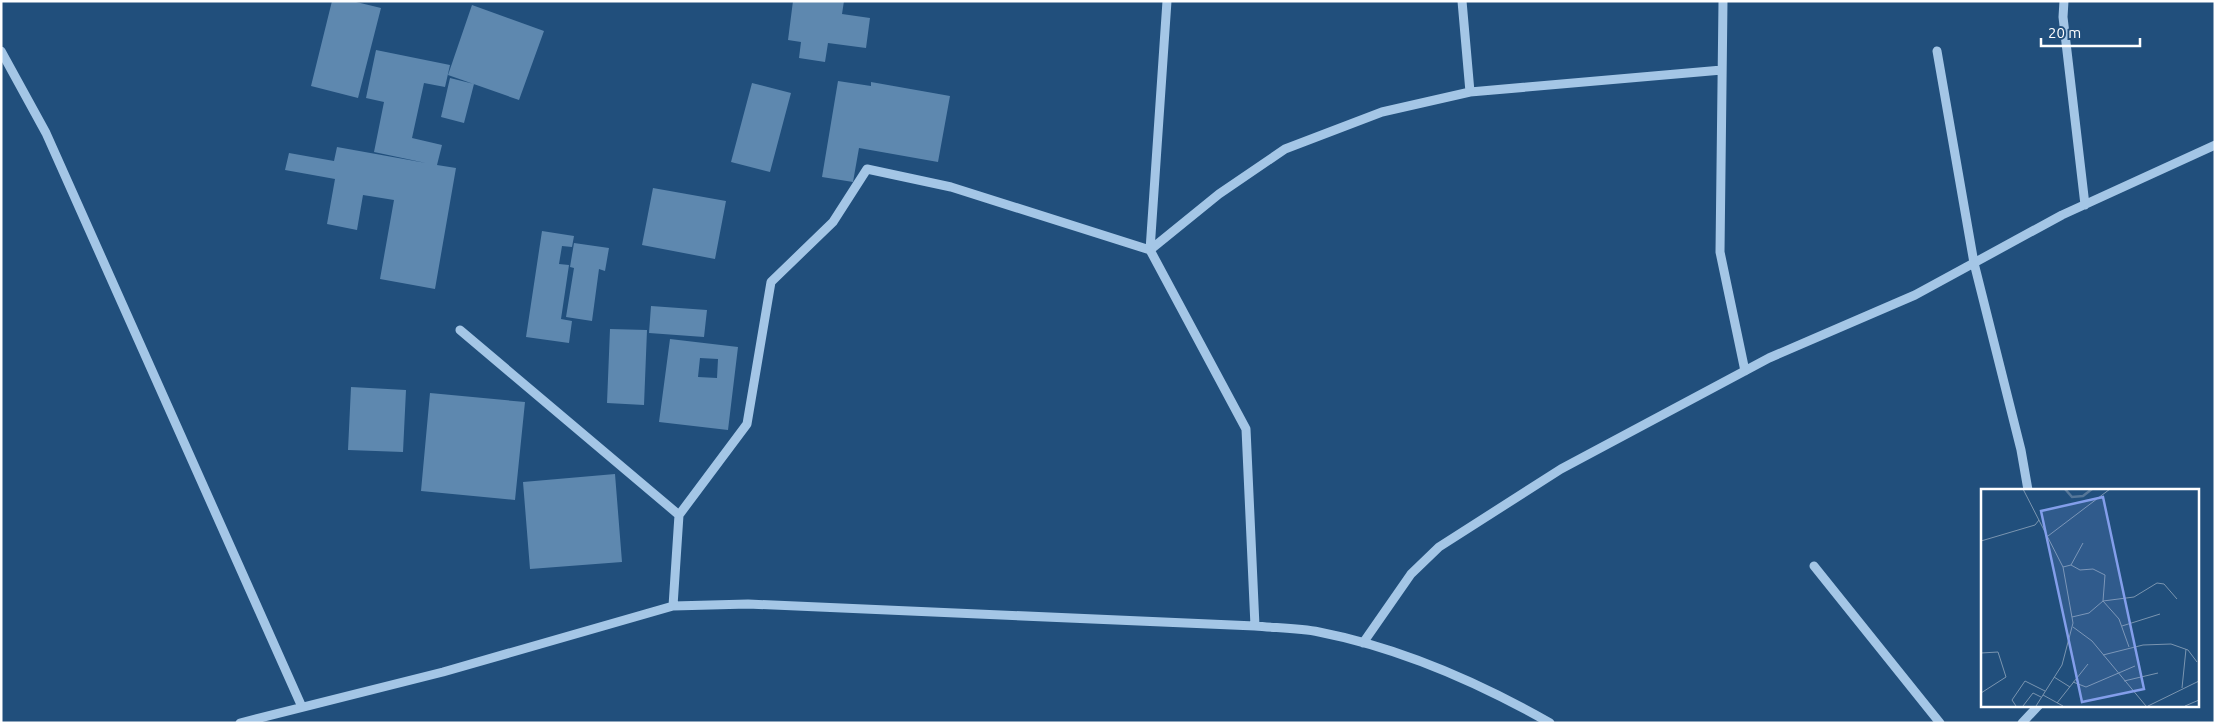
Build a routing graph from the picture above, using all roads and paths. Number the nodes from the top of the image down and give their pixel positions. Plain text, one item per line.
1 (1167, 1) edge
2 (1462, 1) edge
3 (1723, 1) edge
4 (2074, 1) edge
5 (2064, 2) edge
6 (1, 51) edge
7 (1937, 51) dead end
8 (1722, 70) junction
9 (1470, 92) junction
10 (2215, 145) edge
11 (2085, 205) junction
12 (1150, 250) junction
13 (1974, 263) junction
14 (460, 330) dead end
15 (1745, 371) junction
16 (2028, 489) edge
17 (679, 515) junction
18 (1814, 566) dead end
19 (673, 606) junction
20 (1255, 626) junction
21 (1363, 643) junction
22 (302, 706) junction
23 (2039, 706) edge
24 (240, 723) edge
25 (1550, 723) edge
26 (1940, 723) edge
27 (2022, 723) edge

1 - 12 street
2 - 9 street
3 - 8 street
4 - 5 street
5 - 11 street
6 - 22 street
7 - 13 street
8 - 9 street
8 - 15 street
9 - 12 street
10 - 11 street
11 - 13 street
12 - 17 street
12 - 20 street
13 - 15 street
13 - 16 street
14 - 17 street
15 - 21 street
17 - 19 street
18 - 26 street
19 - 20 street
19 - 22 street
20 - 21 street
21 - 25 street
22 - 24 street
23 - 27 street

